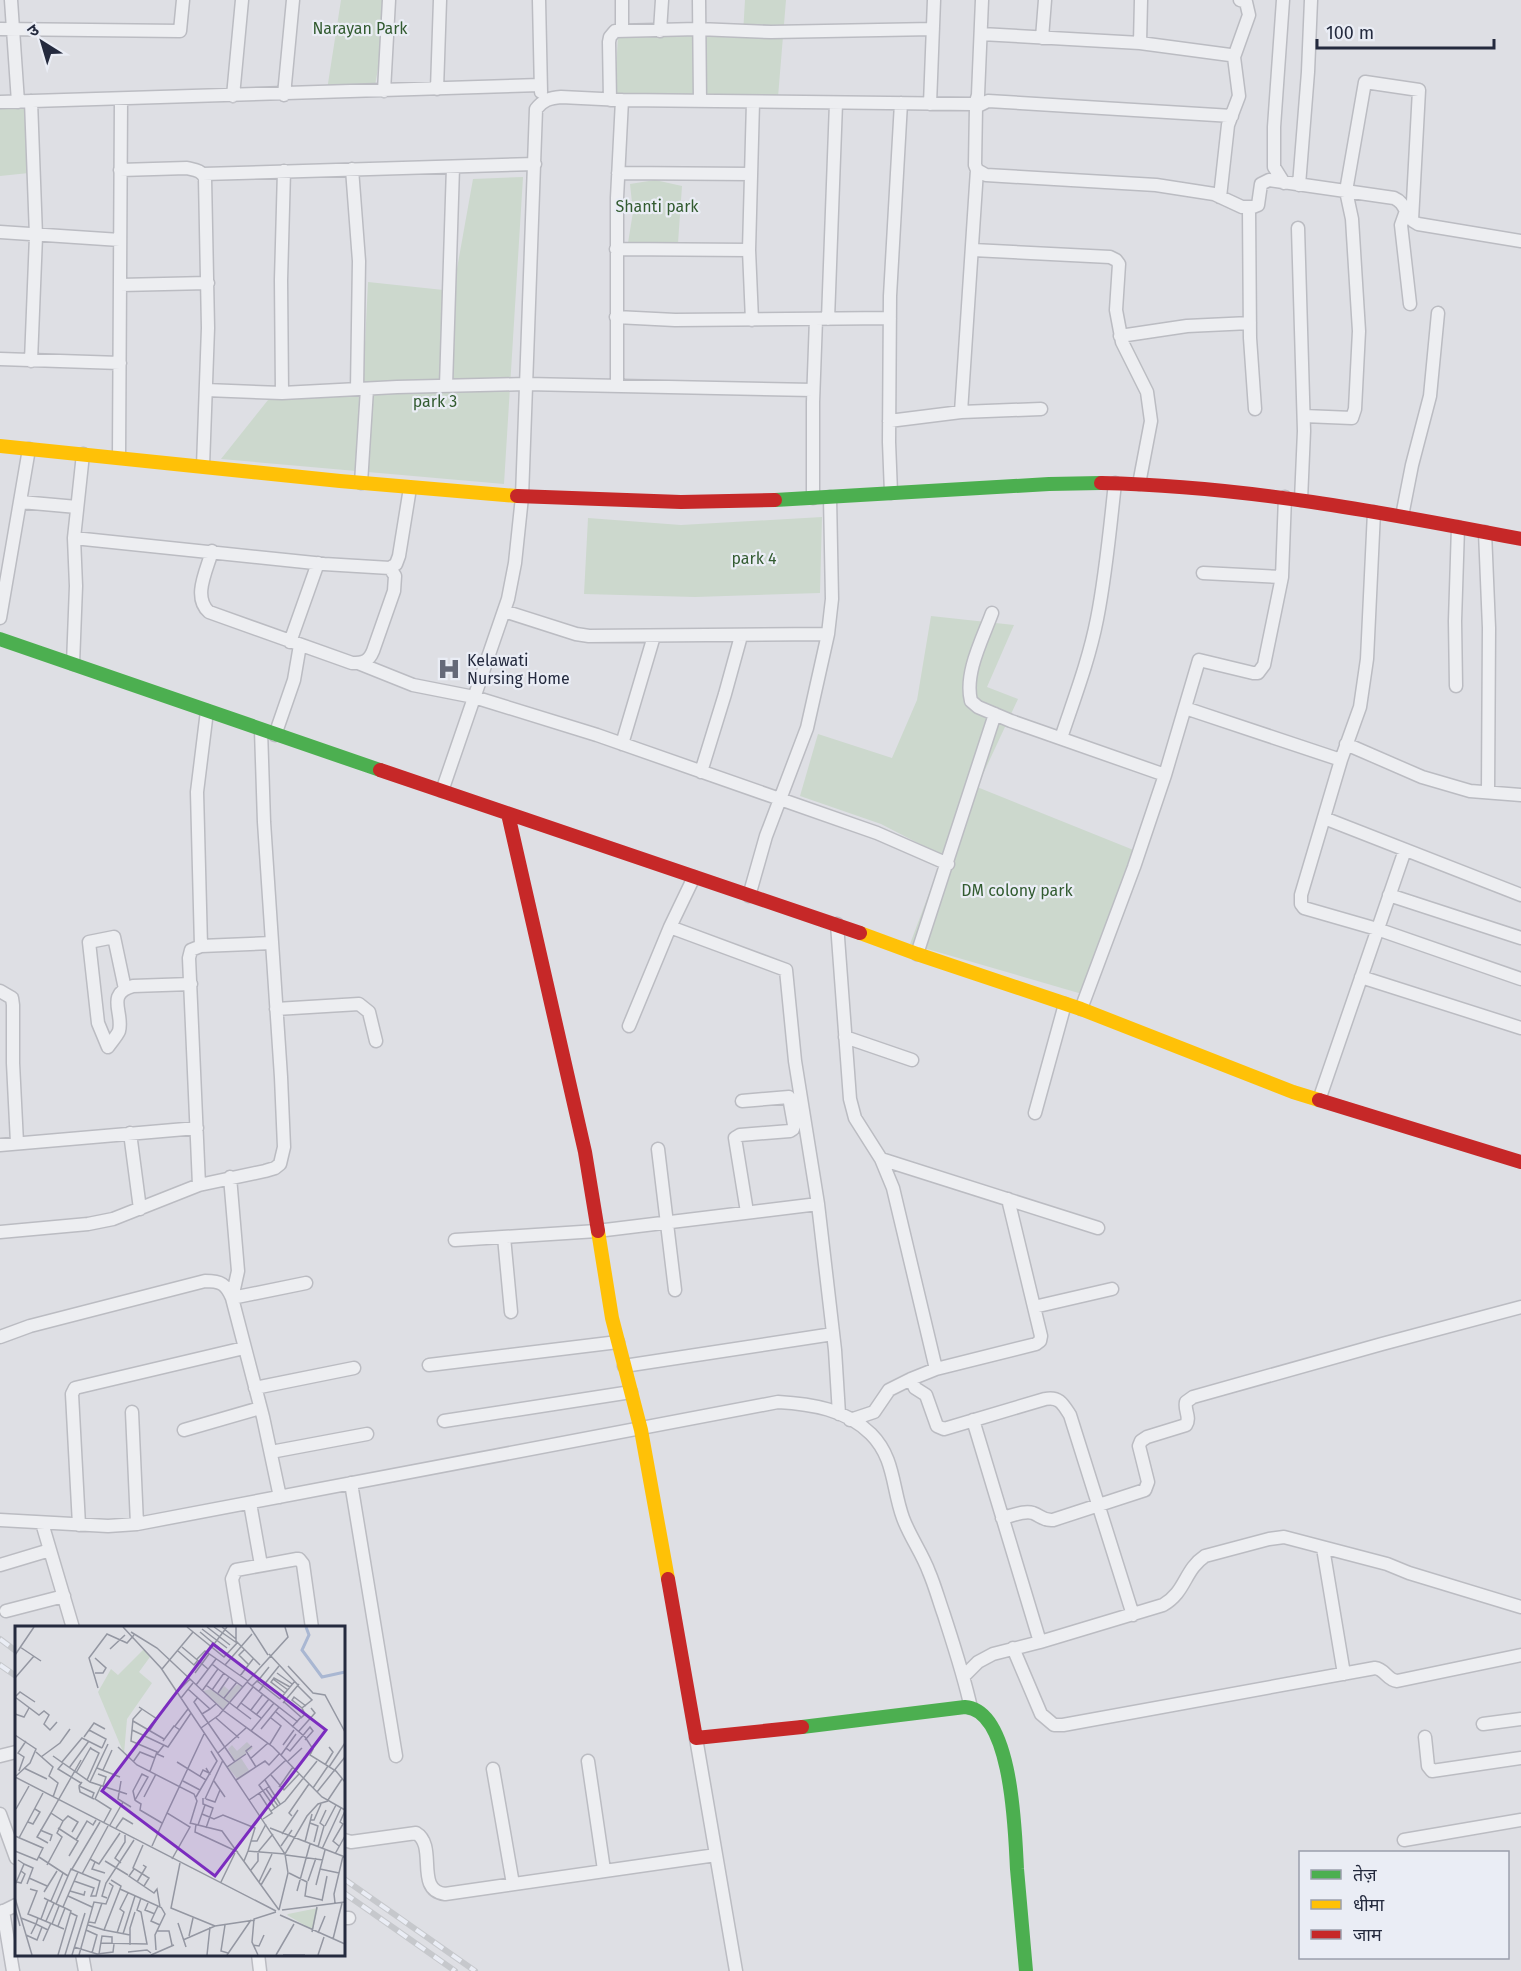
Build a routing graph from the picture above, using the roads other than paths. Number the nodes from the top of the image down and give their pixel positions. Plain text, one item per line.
1 (11, 0) edge
2 (183, 0) edge
3 (242, 0) edge
4 (293, 0) edge
5 (389, 0) edge
6 (440, 0) edge
7 (540, 0) edge
8 (622, 0) edge
9 (662, 0) edge
10 (699, 0) edge
11 (934, 0) edge
12 (982, 0) edge
13 (1045, 0) edge
14 (1141, 0) edge
15 (1240, 0) edge
16 (1283, 0) edge
17 (1311, 0) edge
18 (6, 29) edge
19 (698, 29) junction
20 (933, 29) junction
21 (622, 30) junction
22 (660, 31) junction
23 (981, 34) junction
24 (1041, 38) junction
25 (1140, 43) junction
26 (1234, 57) junction
27 (540, 85) junction
28 (437, 89) junction
29 (384, 91) junction
30 (284, 94) junction
31 (233, 96) junction
32 (121, 99) junction
33 (616, 100) junction
34 (31, 101) junction
35 (700, 101) junction
36 (0, 102) edge
37 (18, 102) junction
38 (541, 102) junction
39 (753, 102) junction
40 (836, 103) junction
41 (901, 104) junction
42 (930, 104) junction
43 (976, 106) junction
44 (1232, 116) junction
45 (535, 164) junction
46 (453, 167) junction
47 (352, 169) junction
48 (120, 170) junction
49 (977, 170) junction
50 (284, 171) junction
51 (618, 173) junction
52 (203, 174) junction
53 (751, 174) junction
54 (1284, 183) junction
55 (1299, 184) junction
56 (1346, 191) junction
57 (1220, 197) junction
58 (1248, 208) junction
59 (1409, 216) junction
60 (1298, 228) dead end
61 (0, 232) edge
62 (36, 236) junction
63 (120, 240) junction
64 (1521, 241) edge
65 (616, 249) junction
66 (749, 250) junction
67 (973, 250) junction
68 (208, 283) junction
69 (120, 285) junction
70 (1410, 304) dead end
71 (1438, 313) dead end
72 (616, 317) junction
73 (890, 318) junction
74 (822, 319) junction
75 (752, 320) junction
76 (1250, 323) junction
77 (1120, 336) junction
78 (0, 359) edge
79 (31, 361) junction
80 (120, 363) junction
81 (526, 384) junction
82 (617, 385) junction
83 (446, 386) junction
84 (362, 389) junction
85 (206, 390) junction
86 (813, 390) junction
87 (282, 393) junction
88 (1041, 409) dead end
89 (1255, 409) dead end
90 (961, 412) junction
91 (1304, 416) junction
92 (889, 421) junction
93 (0, 446) edge
94 (29, 449) junction
95 (83, 454) junction
96 (119, 457) junction
97 (203, 466) junction
98 (361, 483) junction
99 (1115, 483) junction
100 (1139, 484) junction
101 (410, 488) junction
102 (891, 494) junction
103 (522, 497) junction
104 (830, 497) junction
105 (1285, 497) junction
106 (813, 498) junction
107 (1301, 500) junction
108 (21, 502) junction
109 (77, 507) junction
110 (1374, 512) junction
111 (1402, 516) junction
112 (1458, 527) junction
113 (1485, 532) junction
114 (74, 538) junction
115 (1521, 539) edge
116 (212, 551) junction
117 (318, 563) junction
118 (390, 568) junction
119 (1203, 573) dead end
120 (1282, 577) junction
121 (504, 611) junction
122 (992, 613) dead end
123 (0, 618) edge
124 (828, 634) junction
125 (654, 636) junction
126 (741, 636) junction
127 (0, 639) edge
128 (295, 644) junction
129 (358, 663) junction
130 (73, 664) junction
131 (1456, 686) dead end
132 (474, 697) junction
133 (1185, 708) junction
134 (207, 711) junction
135 (995, 714) junction
136 (261, 730) junction
137 (275, 735) junction
138 (1061, 738) junction
139 (622, 744) junction
140 (1346, 744) junction
141 (1341, 760) junction
142 (701, 772) junction
143 (1165, 775) junction
144 (442, 791) junction
145 (1488, 792) junction
146 (1521, 795) edge
147 (781, 799) junction
148 (508, 814) junction
149 (1324, 818) junction
150 (1405, 850) junction
151 (948, 864) junction
152 (694, 877) junction
153 (1389, 895) junction
154 (1521, 895) edge
155 (749, 896) junction
156 (837, 924) junction
157 (670, 927) junction
158 (1377, 929) junction
159 (1521, 938) edge
160 (272, 943) junction
161 (201, 946) junction
162 (917, 954) junction
163 (1361, 977) junction
164 (1521, 979) edge
165 (190, 984) junction
166 (125, 989) junction
167 (0, 991) edge
168 (1065, 1004) junction
169 (276, 1009) junction
170 (1081, 1009) junction
171 (629, 1026) dead end
172 (1521, 1028) edge
173 (845, 1037) junction
174 (376, 1041) dead end
175 (6, 1058) edge
176 (912, 1060) dead end
177 (1318, 1100) junction
178 (742, 1101) dead end
179 (1035, 1113) dead end
180 (197, 1128) junction
181 (130, 1133) junction
182 (17, 1143) junction
183 (0, 1145) edge
184 (658, 1149) dead end
185 (881, 1159) junction
186 (1521, 1162) edge
187 (230, 1177) junction
188 (199, 1185) junction
189 (1008, 1199) junction
190 (818, 1204) junction
191 (140, 1209) junction
192 (747, 1212) junction
193 (667, 1222) junction
194 (1098, 1227) dead end
195 (597, 1231) junction
196 (0, 1232) edge
197 (504, 1237) junction
198 (455, 1240) dead end
199 (306, 1283) dead end
200 (1112, 1289) dead end
201 (675, 1290) dead end
202 (232, 1299) junction
203 (1034, 1307) junction
204 (1521, 1307) edge
205 (511, 1312) dead end
206 (833, 1334) junction
207 (0, 1337) edge
208 (618, 1342) junction
209 (244, 1348) junction
210 (429, 1365) dead end
211 (624, 1366) junction
212 (354, 1368) dead end
213 (936, 1369) junction
214 (911, 1379) junction
215 (255, 1388) junction
216 (631, 1392) junction
217 (260, 1408) junction
218 (132, 1412) dead end
219 (844, 1417) junction
220 (973, 1420) junction
221 (444, 1421) dead end
222 (184, 1430) dead end
223 (641, 1430) junction
224 (367, 1434) dead end
225 (271, 1452) junction
226 (351, 1483) junction
227 (280, 1497) junction
228 (250, 1503) junction
229 (1098, 1505) junction
230 (1002, 1518) junction
231 (0, 1520) edge
232 (13, 1521) junction
233 (42, 1523) junction
234 (137, 1524) junction
235 (0, 1525) edge
236 (79, 1525) junction
237 (1323, 1548) junction
238 (50, 1550) junction
239 (0, 1564) edge
240 (261, 1565) junction
241 (64, 1596) junction
242 (1521, 1607) edge
243 (6, 1611) dead end
244 (1133, 1615) junction
245 (72, 1626) edge
246 (240, 1626) edge
247 (312, 1626) edge
248 (1040, 1642) junction
249 (1013, 1648) junction
250 (1521, 1655) edge
251 (1344, 1674) junction
252 (964, 1676) junction
253 (971, 1708) junction
254 (1521, 1719) edge
255 (1483, 1724) dead end
256 (1425, 1737) dead end
257 (696, 1738) junction
258 (15, 1752) edge
259 (0, 1756) edge
260 (396, 1756) dead end
261 (1521, 1758) edge
262 (588, 1761) dead end
263 (493, 1769) dead end
264 (0, 1814) edge
265 (1521, 1820) edge
266 (345, 1840) edge
267 (1404, 1840) dead end
268 (15, 1855) edge
269 (716, 1855) junction
270 (604, 1870) junction
271 (513, 1884) junction
272 (15, 1905) edge
273 (1, 1912) edge
274 (82, 1956) edge
275 (258, 1956) edge
276 (13, 1971) edge
277 (85, 1971) edge
278 (260, 1971) edge
279 (736, 1971) edge
280 (1026, 1971) edge

1 - 18 street
2 - 18 street
3 - 31 street
4 - 30 street
5 - 29 street
6 - 28 street
7 - 27 street
8 - 21 street
9 - 22 street
10 - 19 street
11 - 20 street
12 - 23 street
13 - 24 street
14 - 25 street
15 - 26 street
16 - 54 street
17 - 55 street
18 - 37 street
19 - 20 street
19 - 22 street
19 - 35 street
20 - 42 street
21 - 22 street
21 - 33 street
23 - 24 street
23 - 43 street
24 - 25 street
25 - 26 street
26 - 44 street
27 - 28 street
27 - 38 street
28 - 29 street
29 - 30 street
30 - 31 street
31 - 32 street
32 - 34 street
32 - 48 street
33 - 35 street
33 - 38 street
33 - 51 street
34 - 37 street
34 - 62 street
35 - 39 street
36 - 37 street
38 - 45 street
39 - 40 street
39 - 53 street
40 - 41 street
40 - 74 street
41 - 42 street
41 - 73 street
42 - 43 street
43 - 44 street
43 - 49 street
44 - 57 street
45 - 46 street
45 - 81 street
46 - 47 street
46 - 83 street
47 - 50 street
47 - 84 street
48 - 52 street
48 - 63 street
49 - 57 street
49 - 67 street
50 - 52 street
50 - 87 street
51 - 53 street
51 - 65 street
52 - 68 street
53 - 66 street
54 - 55 street
54 - 58 street
55 - 56 street
56 - 59 street
56 - 59 street
56 - 91 street
57 - 58 street
58 - 76 street
59 - 64 street
59 - 70 street
60 - 91 street
61 - 62 street
62 - 63 street
62 - 79 street
63 - 69 street
65 - 66 street
65 - 72 street
66 - 75 street
67 - 77 street
67 - 90 street
68 - 69 street
68 - 85 street
69 - 80 street
71 - 111 street
72 - 75 street
72 - 82 street
73 - 74 street
73 - 92 street
74 - 75 street
74 - 86 street
76 - 77 street
76 - 89 street
77 - 100 street
78 - 79 street
79 - 80 street
80 - 96 street
81 - 82 street
81 - 83 street
81 - 103 street
82 - 86 street
83 - 84 street
84 - 87 street
84 - 98 street
85 - 87 street
85 - 97 street
86 - 106 street
88 - 90 street
90 - 92 street
91 - 107 street
92 - 102 street
93 - 94 street
94 - 95 street
94 - 108 street
95 - 96 street
95 - 109 street
96 - 97 street
97 - 98 street
98 - 101 street
99 - 100 street
99 - 102 street
99 - 138 street
100 - 105 street
101 - 103 street
101 - 118 street
102 - 104 street
103 - 106 street
103 - 121 street
104 - 106 street
104 - 124 street
105 - 107 street
105 - 120 street
107 - 110 street
108 - 109 street
108 - 123 street
109 - 114 street
110 - 111 street
110 - 140 street
111 - 112 street
112 - 113 street
112 - 131 street
113 - 115 street
113 - 145 street
114 - 116 street
114 - 130 street
116 - 117 street
116 - 128 street
117 - 118 street
117 - 128 street
118 - 129 street
119 - 120 street
120 - 133 street
121 - 125 street
121 - 132 street
122 - 135 street
124 - 126 street
124 - 147 street
125 - 126 street
125 - 139 street
126 - 142 street
127 - 130 street
128 - 129 street
128 - 137 street
129 - 132 street
130 - 134 street
132 - 139 street
132 - 144 street
133 - 141 street
133 - 143 street
134 - 136 street
134 - 161 street
135 - 138 street
135 - 151 street
136 - 137 street
136 - 160 street
137 - 144 street
138 - 143 street
139 - 142 street
140 - 141 street
140 - 145 street
141 - 149 street
142 - 147 street
143 - 170 street
144 - 148 street
145 - 146 street
147 - 151 street
147 - 155 street
148 - 152 street
148 - 195 street
149 - 150 street
149 - 158 street
150 - 153 street
150 - 154 street
151 - 162 street
152 - 155 street
152 - 157 street
153 - 158 street
153 - 159 street
155 - 156 street
156 - 162 street
156 - 173 street
157 - 171 street
157 - 190 street
158 - 163 street
158 - 164 street
160 - 161 street
160 - 169 street
161 - 165 street
162 - 168 street
163 - 172 street
163 - 177 street
165 - 166 street
165 - 180 street
166 - 166 street
167 - 175 street
168 - 170 street
168 - 179 street
169 - 174 street
169 - 187 street
170 - 177 street
173 - 176 street
173 - 185 street
175 - 182 street
177 - 186 street
178 - 192 street
180 - 181 street
180 - 188 street
181 - 182 street
181 - 191 street
182 - 183 street
184 - 193 street
185 - 189 street
185 - 213 street
187 - 188 street
187 - 202 street
188 - 191 street
189 - 194 street
189 - 203 street
190 - 192 street
190 - 206 street
191 - 196 street
192 - 193 street
193 - 195 street
193 - 201 street
195 - 197 street
195 - 208 street
197 - 198 street
197 - 205 street
199 - 202 street
200 - 203 street
202 - 207 street
202 - 209 street
203 - 213 street
204 - 229 street
206 - 211 street
206 - 219 street
208 - 210 street
208 - 211 street
209 - 215 street
209 - 236 street
211 - 216 street
212 - 215 street
213 - 214 street
214 - 219 street
214 - 220 street
215 - 217 street
216 - 221 street
216 - 223 street
217 - 222 street
217 - 225 street
218 - 234 street
219 - 223 street
219 - 252 street
220 - 229 street
220 - 230 street
223 - 226 street
223 - 257 street
224 - 225 street
225 - 227 street
226 - 227 street
226 - 260 street
227 - 228 street
228 - 234 street
228 - 240 street
229 - 230 street
229 - 244 street
230 - 248 street
231 - 232 street
232 - 233 street
232 - 235 street
233 - 236 street
233 - 238 street
234 - 236 street
237 - 242 street
237 - 244 street
237 - 251 street
238 - 239 street
238 - 241 street
240 - 246 street
240 - 247 street
241 - 243 street
241 - 245 street
244 - 248 street
248 - 249 street
249 - 251 street
249 - 252 street
250 - 251 street
252 - 253 street
253 - 257 street
253 - 280 street
254 - 255 street
256 - 261 street
257 - 269 street
258 - 259 street
262 - 270 street
263 - 271 street
264 - 268 street
265 - 267 street
266 - 271 street
269 - 270 street
269 - 279 street
270 - 271 street
272 - 273 street
273 - 276 street
274 - 277 street
275 - 278 street

